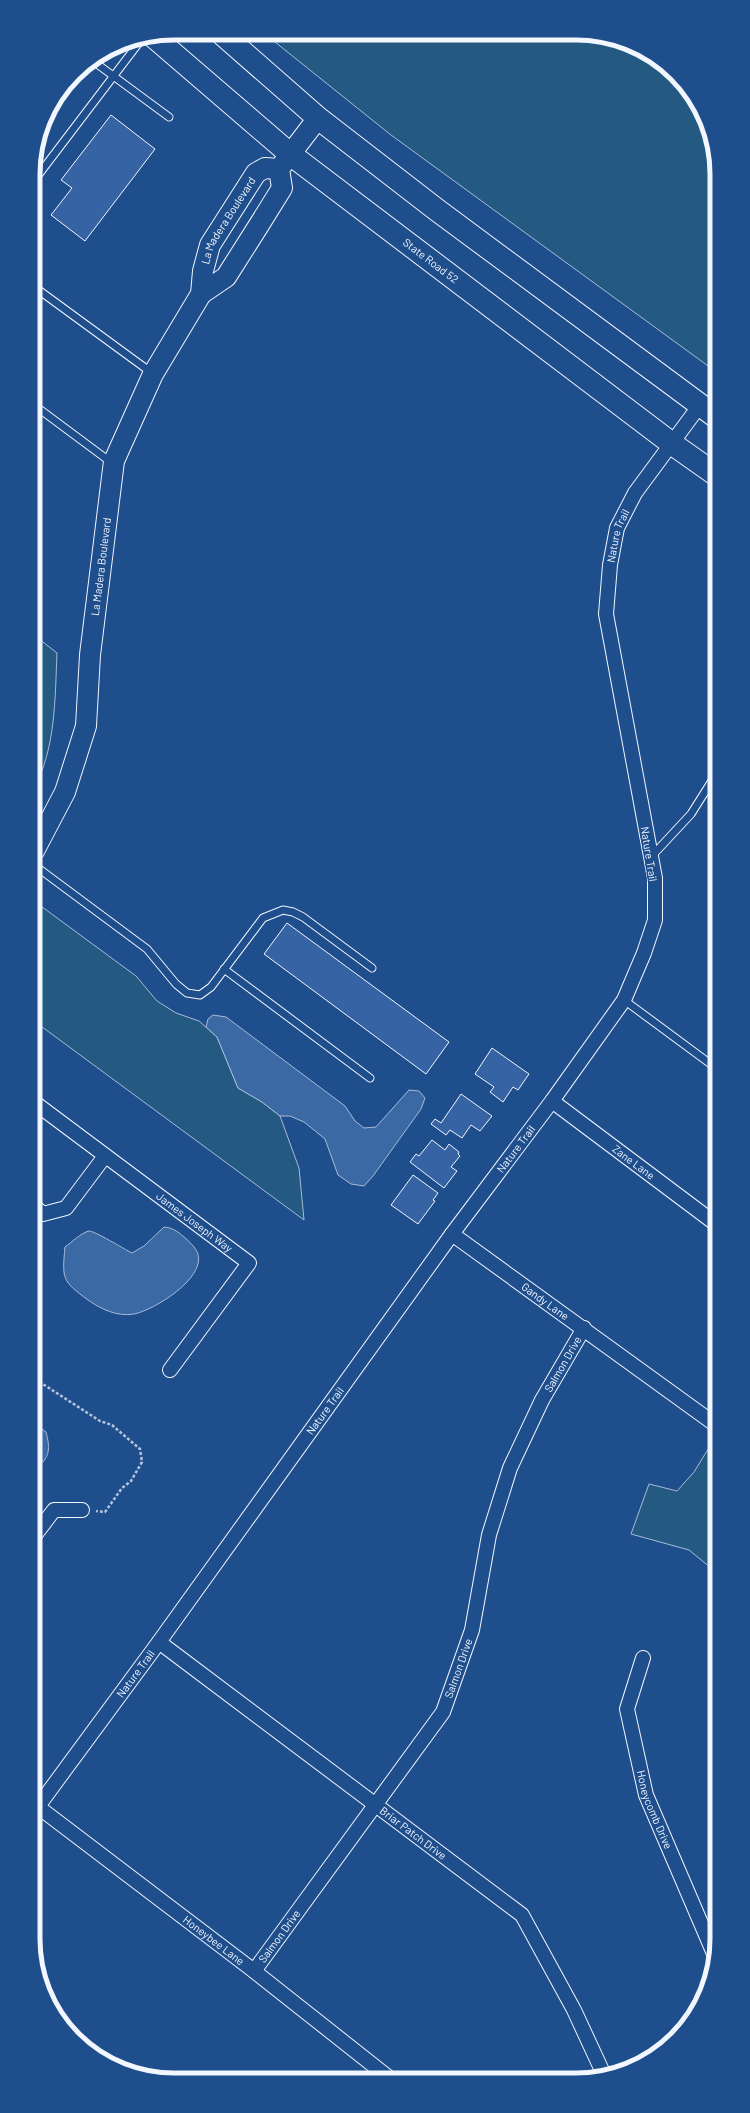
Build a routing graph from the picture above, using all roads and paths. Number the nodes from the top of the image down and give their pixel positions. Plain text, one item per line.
1 (229, 40) edge
2 (158, 41) edge
3 (137, 46) edge
4 (98, 65) edge
5 (113, 76) junction
6 (169, 118) dead end
7 (318, 118) junction
8 (285, 161) junction
9 (40, 173) edge
10 (40, 290) edge
11 (200, 294) junction
12 (154, 374) junction
13 (40, 409) edge
14 (707, 410) edge
15 (671, 443) junction
16 (114, 464) junction
17 (710, 470) edge
18 (710, 784) edge
19 (40, 840) edge
20 (651, 858) junction
21 (40, 869) edge
22 (372, 968) dead end
23 (224, 969) junction
24 (624, 1000) junction
25 (710, 1064) edge
26 (370, 1078) dead end
27 (552, 1101) junction
28 (40, 1107) edge
29 (105, 1156) junction
30 (40, 1211) edge
31 (710, 1220) edge
32 (452, 1234) junction
33 (584, 1328) junction
34 (170, 1370) dead end
35 (40, 1382) edge
36 (710, 1421) edge
37 (82, 1510) joint
38 (40, 1528) edge
39 (159, 1642) junction
40 (643, 1658) dead end
41 (40, 1803) edge
42 (374, 1806) junction
43 (40, 1811) edge
44 (710, 1944) edge
45 (254, 1971) junction
46 (602, 2070) edge
47 (383, 2073) edge

1 - 7 main road
2 - 8 main road, State Road 52
3 - 5 lane
4 - 5 lane
5 - 6 lane
5 - 9 lane
7 - 8 street
7 - 14 main road
8 - 11 street, La Madera Boulevard
8 - 11 street, La Madera Boulevard
8 - 15 main road, State Road 52
10 - 12 lane
11 - 12 street, La Madera Boulevard
12 - 16 street, La Madera Boulevard
13 - 16 lane
14 - 15 street, Nature Trail
15 - 17 main road, State Road 52
15 - 20 street, Nature Trail
16 - 19 street, La Madera Boulevard
18 - 20 lane
20 - 24 street, Nature Trail
21 - 23 lane
22 - 23 lane
23 - 26 lane
24 - 25 lane
24 - 27 street, Nature Trail
27 - 31 street, Zane Lane
27 - 32 street, Nature Trail
28 - 29 street, James Joseph Way
29 - 30 street
29 - 34 street, James Joseph Way
32 - 33 street, Gandy Lane
32 - 39 street, Nature Trail
33 - 36 street, Gandy Lane
33 - 42 street, Salmon Drive
35 - 37 path
37 - 38 street
39 - 41 street, Nature Trail
39 - 42 street, Briar Patch Drive
40 - 44 street, Honeycomb Drive
42 - 45 street, Salmon Drive
42 - 46 street, Briar Patch Drive
43 - 45 street, Honeybee Lane
45 - 47 street, Honeybee Lane

